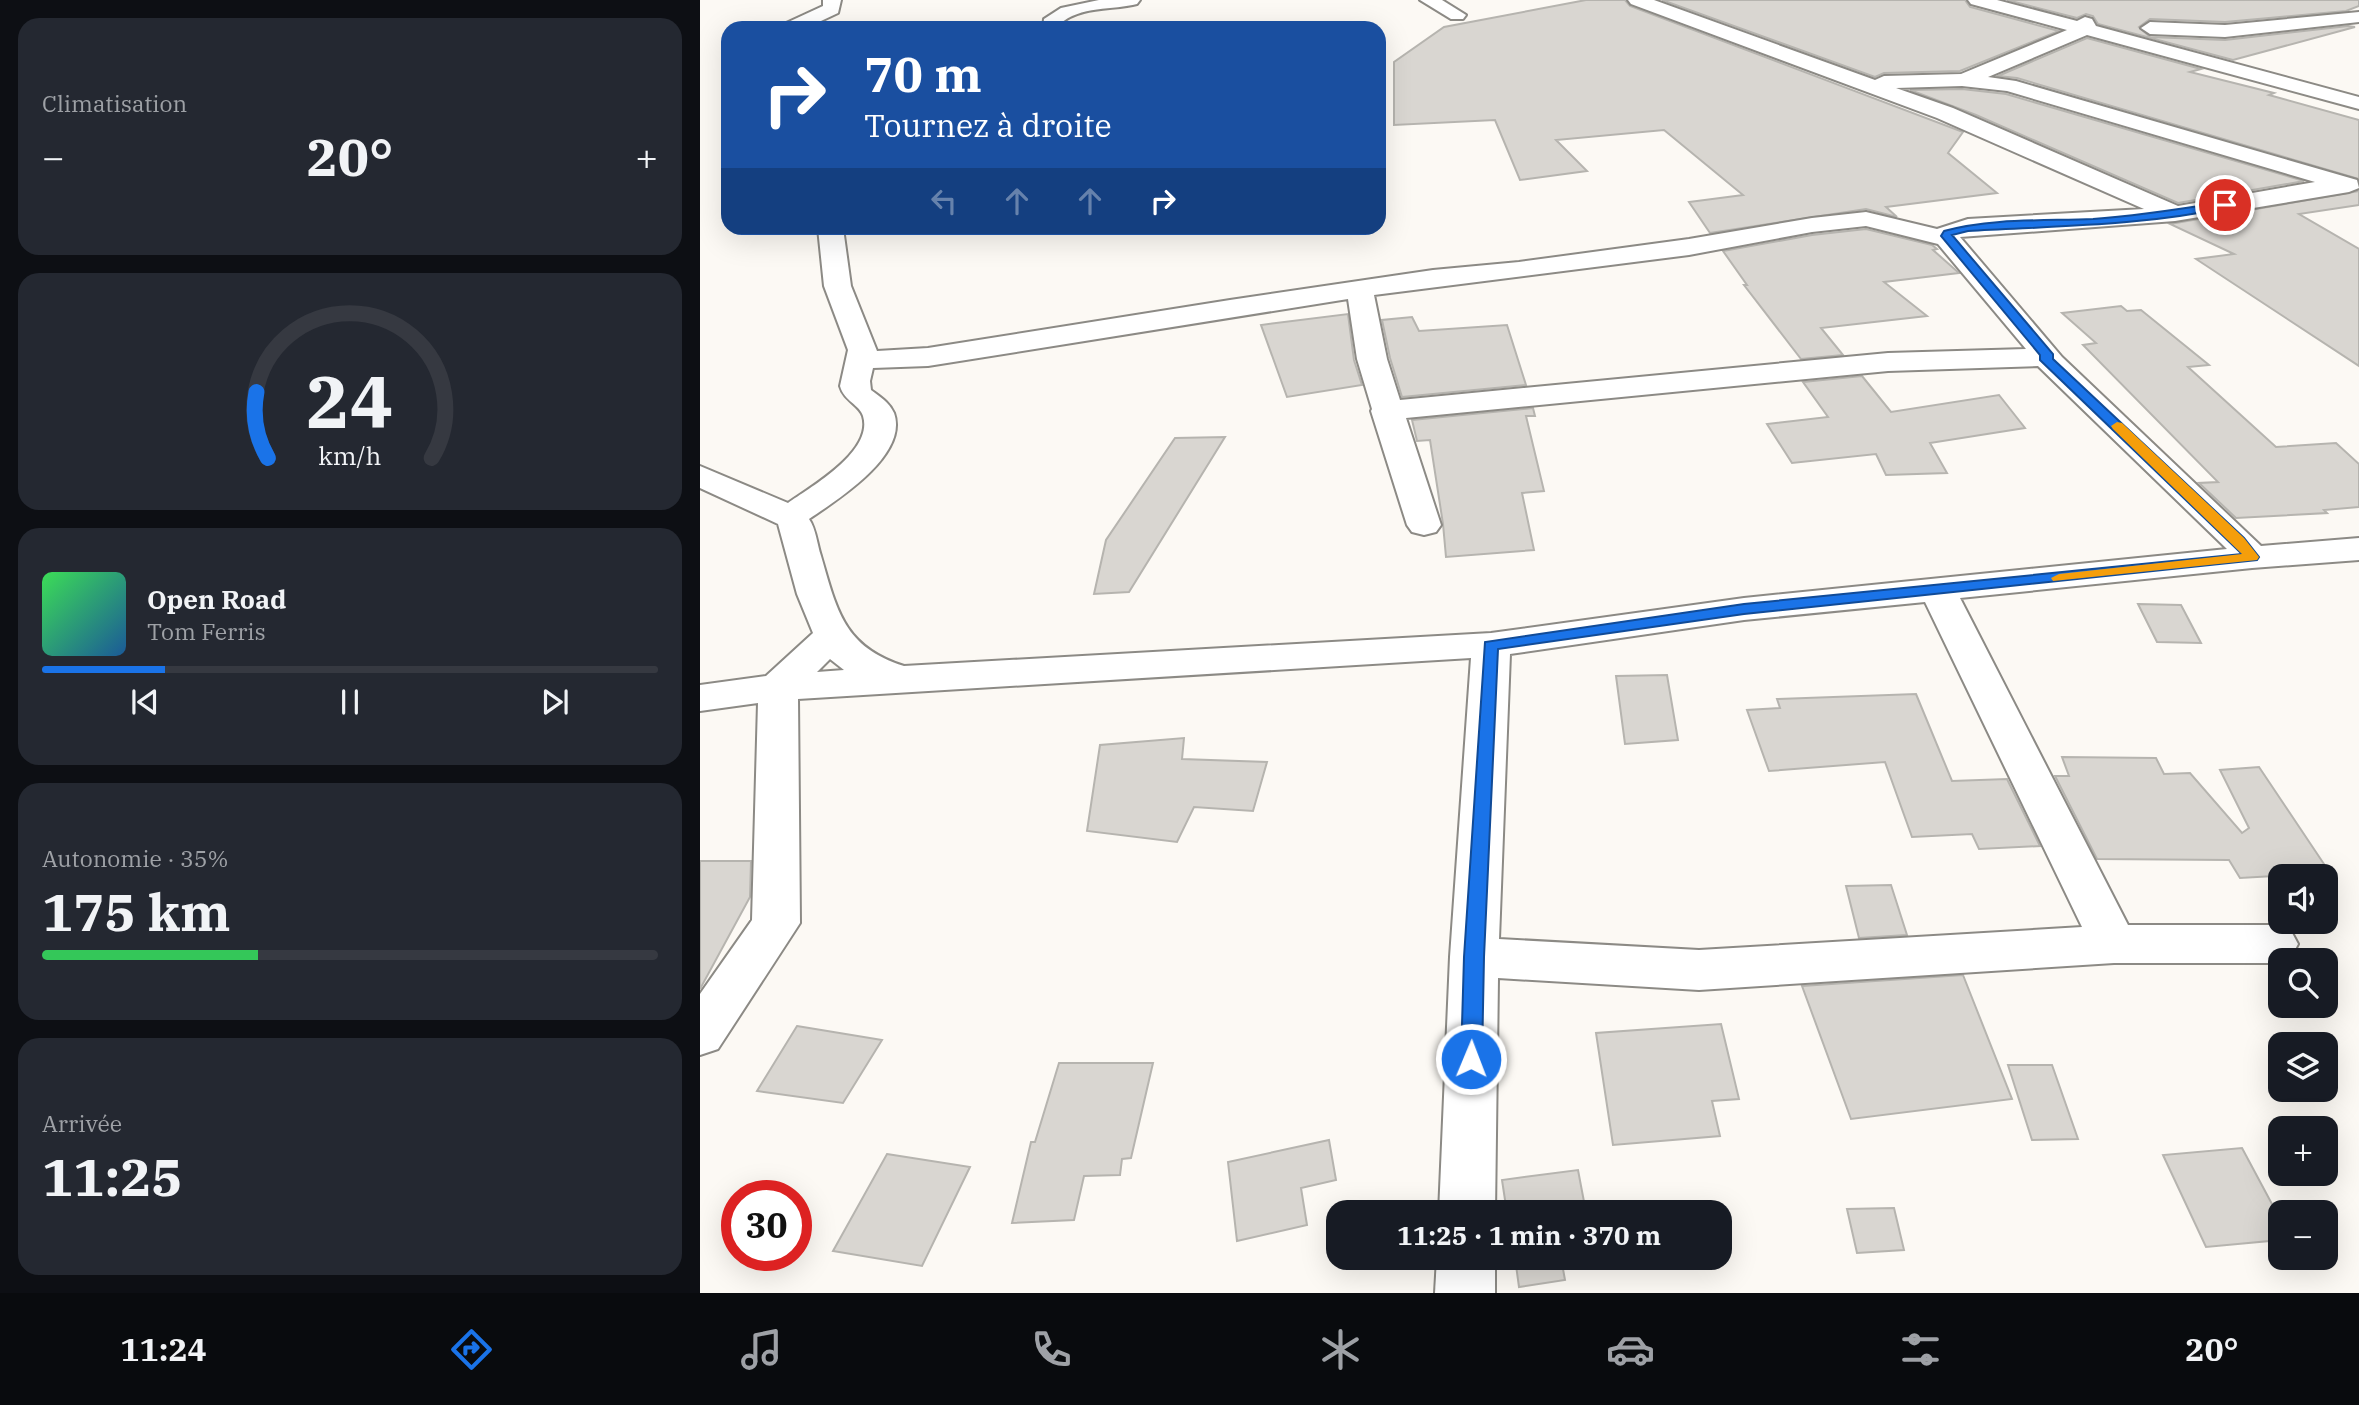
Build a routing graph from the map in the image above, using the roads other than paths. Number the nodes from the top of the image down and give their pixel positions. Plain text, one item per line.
1 (832, 0) edge
2 (1131, 0) edge
3 (1429, 0) edge
4 (1677, 0) edge
5 (1977, 0) edge
6 (1645, 3) edge
7 (2326, 3) dead end
8 (2359, 11) edge
9 (1457, 15) dead end
10 (2359, 17) edge
11 (806, 21) edge
12 (1052, 21) edge
13 (2087, 26) junction
14 (1962, 80) junction
15 (1857, 82) junction
16 (2359, 103) edge
17 (2354, 184) edge
18 (2175, 214) junction
19 (830, 235) edge
20 (1947, 239) junction
21 (1360, 290) junction
22 (2048, 357) junction
23 (862, 360) junction
24 (1386, 411) junction
25 (700, 476) edge
26 (790, 517) junction
27 (1424, 525) dead end
28 (2359, 549) edge
29 (2252, 557) junction
30 (1938, 591) junction
31 (831, 637) junction
32 (1491, 645) junction
33 (902, 679) junction
34 (778, 687) junction
35 (700, 698) edge
36 (2114, 944) junction
37 (2274, 944) dead end
38 (1474, 957) junction
39 (700, 1034) edge
40 (1467, 1200) edge
41 (1466, 1270) edge
42 (1465, 1293) edge

1 - 11 street
2 - 12 street
3 - 9 street
4 - 6 street
5 - 13 street
6 - 15 street
7 - 8 street
10 - 13 street
13 - 14 street
13 - 16 street
14 - 15 street
14 - 17 street
15 - 18 street
17 - 18 street
18 - 20 street
19 - 23 street
20 - 21 street
20 - 22 street
21 - 23 street
21 - 24 street
22 - 24 street
22 - 29 street
23 - 26 street
24 - 27 street
25 - 26 street
26 - 31 street
28 - 29 street
29 - 30 street
30 - 32 street
30 - 36 street
31 - 33 street
31 - 34 street
32 - 33 street
32 - 38 street
33 - 34 street
34 - 35 street
34 - 39 street
36 - 37 street
36 - 38 street
38 - 40 street
41 - 42 street

